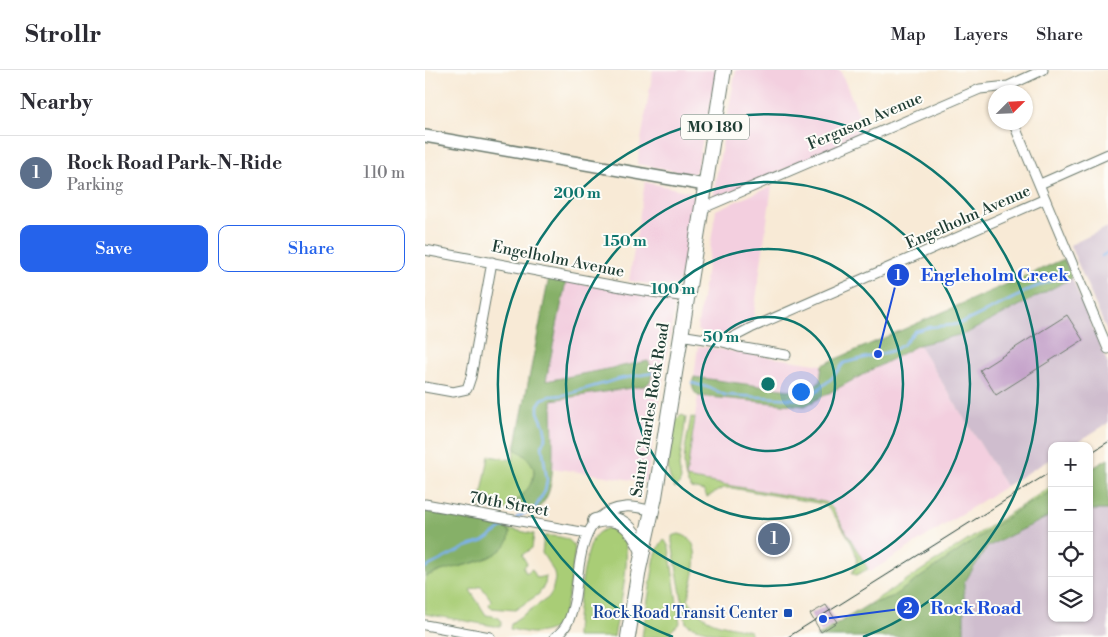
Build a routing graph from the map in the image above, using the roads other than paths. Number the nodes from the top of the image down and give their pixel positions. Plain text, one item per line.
1 (725, 70) edge
2 (1043, 70) edge
3 (1011, 85) edge
4 (988, 89) edge
5 (1016, 130) edge
6 (425, 136) edge
7 (1108, 154) edge
8 (1040, 184) junction
9 (705, 185) junction
10 (1045, 199) junction
11 (701, 209) junction
12 (425, 250) edge
13 (492, 262) junction
14 (686, 297) junction
15 (680, 336) junction
16 (724, 342) junction
17 (1108, 349) edge
18 (786, 355) dead end
19 (425, 387) edge
20 (425, 504) edge
21 (652, 510) junction
22 (595, 521) junction
23 (587, 534) junction
24 (643, 550) junction
25 (425, 624) edge
26 (557, 636) edge
27 (490, 637) edge
28 (628, 637) edge

1 - 9 main road, Saint Charles Rock Road / MO 180
2 - 3 street, Ferguson Avenue
4 - 11 street, Ferguson Avenue
5 - 8 street
6 - 9 street
7 - 8 street, Engelholm Avenue
8 - 10 street
9 - 11 main road, Saint Charles Rock Road / MO 180
10 - 16 street, Engelholm Avenue
10 - 17 street
11 - 14 main road, Saint Charles Rock Road / MO 180
12 - 13 street, Engelholm Avenue
13 - 14 street, Engelholm Avenue
13 - 19 street
14 - 15 main road, Saint Charles Rock Road / MO 180
15 - 16 street
15 - 21 main road, Saint Charles Rock Road / MO 180
16 - 18 street
20 - 23 street, 70th Street
21 - 22 street
21 - 24 main road, Saint Charles Rock Road / MO 180
22 - 23 street
22 - 24 main road
23 - 26 street
24 - 28 main road, Saint Charles Rock Road / MO 180
25 - 27 street

